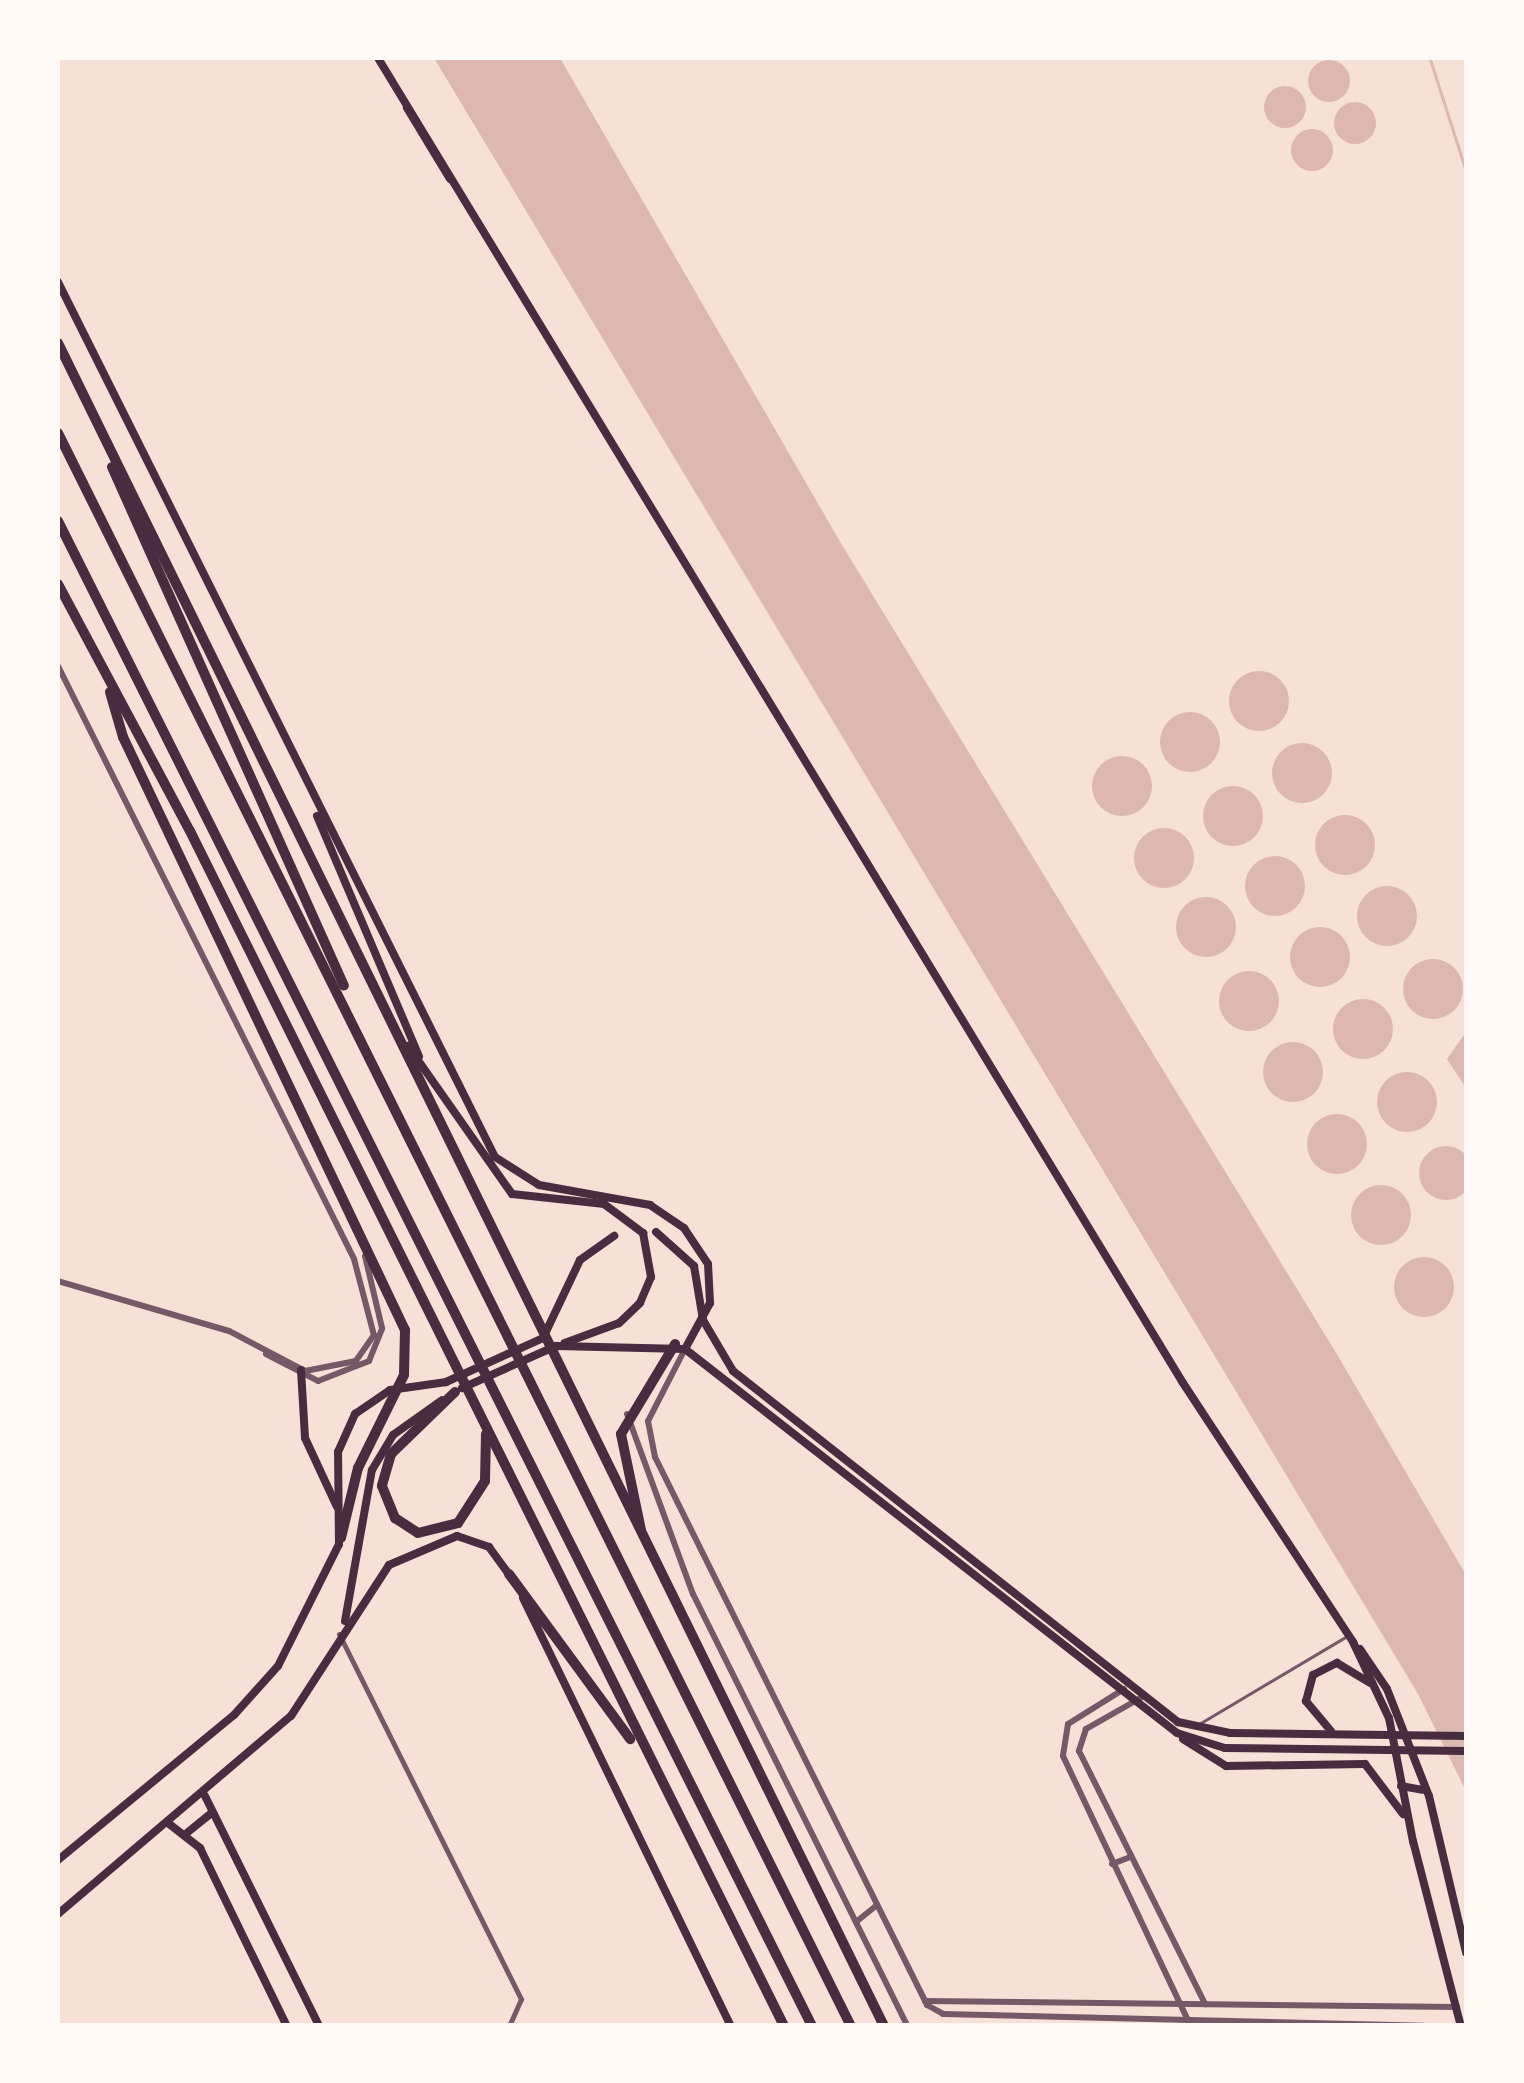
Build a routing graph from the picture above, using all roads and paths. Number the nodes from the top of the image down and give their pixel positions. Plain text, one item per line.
1 (378, 58) edge
2 (58, 282) edge
3 (58, 344) edge
4 (94, 415) junction
5 (58, 433) edge
6 (58, 522) edge
7 (58, 584) edge
8 (58, 666) edge
9 (108, 681) junction
10 (308, 788) junction
11 (359, 961) junction
12 (370, 1052) junction
13 (435, 1091) junction
14 (349, 1208) junction
15 (656, 1232) dead end
16 (614, 1236) dead end
17 (58, 1281) edge
18 (703, 1320) junction
19 (556, 1346) junction
20 (680, 1346) junction
21 (720, 1358) junction
22 (705, 1364) junction
23 (301, 1374) junction
24 (455, 1392) junction
25 (627, 1414) junction
26 (484, 1423) junction
27 (339, 1511) junction
28 (342, 1534) junction
29 (650, 1560) junction
30 (509, 1574) junction
31 (345, 1621) junction
32 (339, 1634) junction
33 (1351, 1639) junction
34 (1131, 1686) junction
35 (1121, 1691) junction
36 (1379, 1692) junction
37 (1144, 1696) junction
38 (1134, 1702) junction
39 (1190, 1729) junction
40 (1177, 1733) junction
41 (1335, 1734) junction
42 (1466, 1736) edge
43 (1466, 1751) edge
44 (643, 1756) junction
45 (1400, 1786) junction
46 (205, 1796) junction
47 (210, 1814) junction
48 (168, 1823) junction
49 (188, 1832) junction
50 (1440, 1837) junction
51 (1414, 1842) junction
52 (1130, 1857) junction
53 (58, 1860) edge
54 (1112, 1864) junction
55 (877, 1905) junction
56 (58, 1914) edge
57 (856, 1922) junction
58 (1466, 1954) edge
59 (943, 1999) junction
60 (924, 2001) junction
61 (1133, 2002) junction
62 (1180, 2003) junction
63 (1205, 2004) junction
64 (1458, 2007) junction
65 (943, 2014) junction
66 (1134, 2020) junction
67 (1188, 2022) junction
68 (286, 2026) edge
69 (319, 2026) edge
70 (509, 2026) edge
71 (731, 2026) edge
72 (784, 2026) edge
73 (812, 2026) edge
74 (851, 2026) edge
75 (884, 2026) edge
76 (906, 2026) edge
77 (1424, 2026) edge
78 (1462, 2026) edge

1 - 33 main road
2 - 10 main road
3 - 4 highway
4 - 11 highway
4 - 12 highway
5 - 12 highway
6 - 73 highway
7 - 9 highway
8 - 23 street
9 - 14 highway
9 - 26 highway
10 - 13 main road
10 - 18 main road
11 - 13 main road
11 - 29 highway
12 - 74 highway
13 - 19 main road
14 - 23 street
14 - 28 highway
15 - 18 main road
16 - 27 main road
17 - 23 street
18 - 20 main road
18 - 21 main road
19 - 20 main road
19 - 24 main road
20 - 22 main road
20 - 25 highway
20 - 55 street
21 - 22 main road
21 - 34 main road
22 - 35 main road
23 - 27 main road
24 - 26 highway
24 - 31 main road
25 - 29 highway
25 - 57 street
26 - 44 highway
27 - 28 main road
28 - 53 main road
29 - 75 highway
30 - 31 main road
30 - 44 highway
30 - 71 main road
31 - 32 main road
32 - 46 main road
32 - 70 street
33 - 36 main road
33 - 39 lane
33 - 50 main road
34 - 35 street
34 - 37 main road
35 - 38 main road
35 - 54 street
36 - 41 main road
36 - 45 main road
37 - 38 street
37 - 39 main road
38 - 40 main road
38 - 52 street
39 - 41 main road
40 - 43 main road
40 - 51 main road
41 - 42 main road
44 - 72 highway
45 - 50 main road
45 - 51 main road
46 - 47 main road
46 - 48 main road
47 - 49 main road
47 - 69 main road
48 - 49 main road
48 - 56 main road
49 - 68 main road
50 - 58 main road
51 - 64 main road
52 - 54 street
52 - 63 street
54 - 62 street
55 - 57 street
55 - 60 street
57 - 76 street
59 - 60 street
59 - 61 street
59 - 65 street
60 - 65 street
61 - 62 street
61 - 66 street
62 - 63 street
62 - 67 street
63 - 64 street
64 - 78 main road
65 - 66 street
66 - 67 street
67 - 77 street

